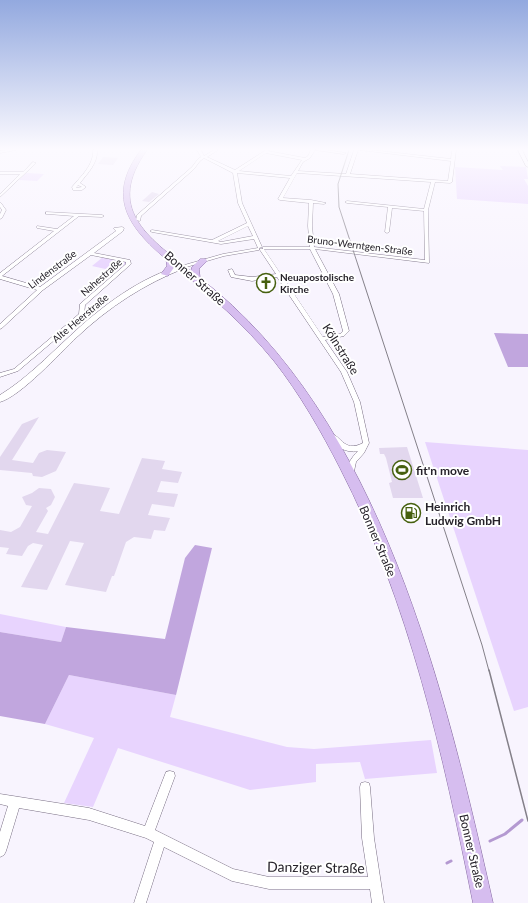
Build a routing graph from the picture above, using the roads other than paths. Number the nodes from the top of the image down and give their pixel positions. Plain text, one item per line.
1 (127, 192) edge
2 (167, 192) edge
3 (238, 192) edge
4 (283, 192) edge
5 (431, 192) edge
6 (127, 198) junction
7 (311, 201) junction
8 (347, 202) dead end
9 (324, 203) dead end
10 (0, 204) edge
11 (390, 207) junction
12 (147, 210) junction
13 (426, 210) junction
14 (132, 211) junction
15 (48, 213) dead end
16 (78, 215) junction
17 (102, 216) dead end
18 (0, 218) edge
19 (138, 220) junction
20 (250, 224) junction
21 (39, 227) dead end
22 (56, 230) junction
23 (119, 231) dead end
24 (152, 231) dead end
25 (387, 232) dead end
26 (256, 237) junction
27 (213, 242) junction
28 (155, 244) junction
29 (312, 248) junction
30 (261, 249) junction
31 (89, 253) junction
32 (170, 257) junction
33 (203, 261) junction
34 (183, 267) junction
35 (230, 270) dead end
36 (165, 274) junction
37 (278, 275) junction
38 (0, 276) edge
39 (196, 278) junction
40 (41, 289) junction
41 (0, 327) edge
42 (322, 339) junction
43 (0, 375) edge
44 (0, 399) edge
45 (326, 433) junction
46 (366, 443) junction
47 (350, 476) junction
48 (170, 776) dead end
49 (365, 788) dead end
50 (0, 799) edge
51 (15, 802) junction
52 (148, 833) junction
53 (160, 840) junction
54 (0, 851) edge
55 (374, 883) junction
56 (140, 903) edge
57 (378, 903) edge
58 (484, 903) edge

1 - 6 main road, Bonner Straße
2 - 12 street
3 - 20 street, Kölnstraße
4 - 7 street
5 - 13 street
6 - 14 main road, Bonner Straße
6 - 28 main road, Bonner Straße
7 - 9 street
7 - 29 street
8 - 11 street
10 - 18 street
11 - 13 street
11 - 25 street
12 - 14 street
12 - 19 street
13 - 29 street, Bruno-Werntgen-Straße
14 - 19 main road, Bonner Straße
15 - 16 street
16 - 17 street
16 - 22 street
19 - 28 main road, Bonner Straße
20 - 26 street, Kölnstraße
20 - 27 street
21 - 22 street
22 - 38 street
23 - 31 street, Lindenstraße
24 - 27 street
26 - 27 street
26 - 30 street, Kölnstraße
28 - 32 main road, Bonner Straße
29 - 30 street, Bruno-Werntgen-Straße
29 - 42 street
30 - 33 street
30 - 37 street, Kölnstraße
31 - 40 street, Lindenstraße
31 - 43 street, Nahestraße
32 - 34 main road, Bonner Straße
32 - 36 main road
33 - 34 street
33 - 39 main road
34 - 36 street, Alte Heerstraße
34 - 39 main road, Bonner Straße
35 - 37 street
36 - 44 street, Alte Heerstraße
37 - 42 street, Kölnstraße
38 - 40 street
39 - 45 main road, Bonner Straße
40 - 41 street, Lindenstraße
42 - 46 street, Kölnstraße
45 - 46 street
45 - 47 main road, Bonner Straße
46 - 47 street
47 - 58 main road, Bonner Straße
48 - 52 street
49 - 55 street
50 - 51 street, Danziger Straße
51 - 52 street, Danziger Straße
51 - 54 street
52 - 53 street, Danziger Straße
53 - 55 street, Danziger Straße
53 - 56 street
55 - 57 street

